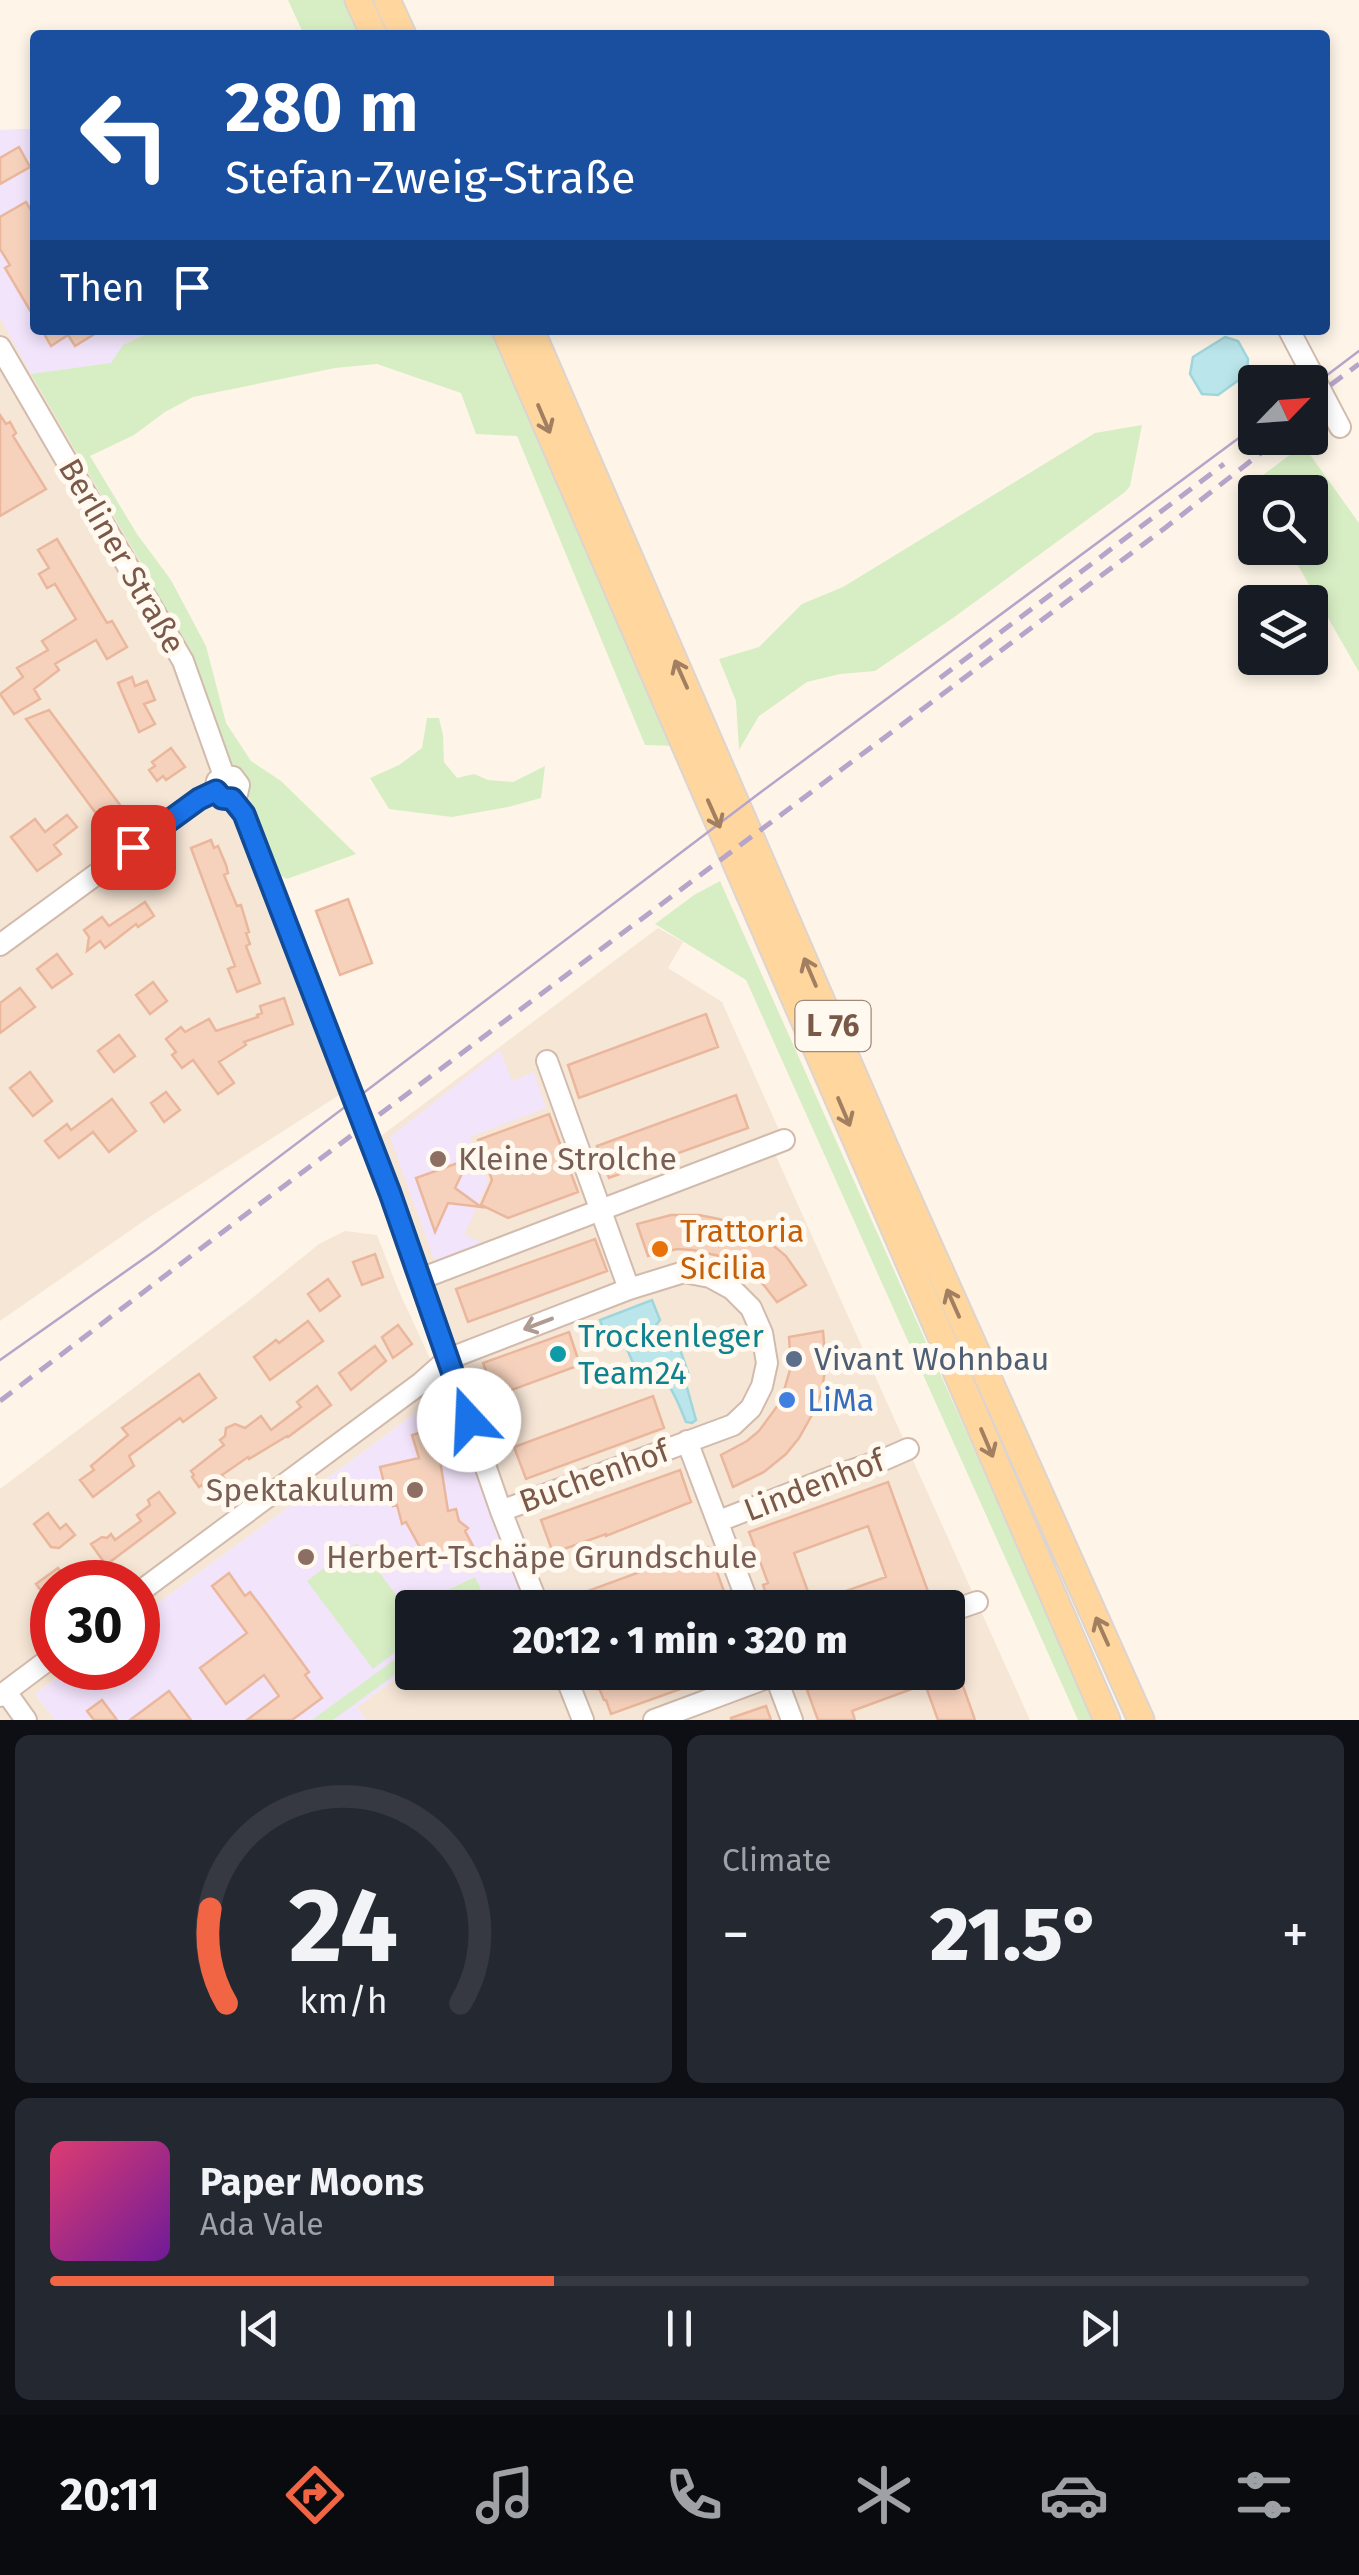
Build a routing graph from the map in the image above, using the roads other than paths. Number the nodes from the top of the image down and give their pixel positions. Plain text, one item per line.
1 (358, 0) edge
2 (387, 0) edge
3 (372, 30) edge
4 (400, 30) edge
5 (507, 335) edge
6 (533, 335) edge
7 (1292, 335) edge
8 (0, 347) edge
9 (7, 374) edge
10 (1340, 427) dead end
11 (224, 789) junction
12 (0, 945) edge
13 (546, 1061) dead end
14 (784, 1140) dead end
15 (601, 1212) junction
16 (420, 1279) junction
17 (629, 1289) junction
18 (448, 1359) junction
19 (687, 1442) junction
20 (908, 1449) dead end
21 (501, 1511) junction
22 (719, 1521) junction
23 (160, 1577) edge
24 (532, 1590) edge
25 (744, 1590) edge
26 (976, 1602) dead end
27 (965, 1606) edge
28 (30, 1674) edge
29 (571, 1690) edge
30 (733, 1690) edge
31 (782, 1690) edge
32 (3, 1694) edge
33 (26, 1720) edge
34 (583, 1720) edge
35 (654, 1720) edge
36 (792, 1720) edge
37 (1107, 1720) edge
38 (1141, 1720) edge

1 - 3 main road
2 - 4 main road
5 -> 37 main road, L 76
38 -> 6 main road, L 76
7 - 10 street
8 - 9 street, Berliner Straße
9 - 11 street, Berliner Straße
11 - 12 street
11 - 16 street, Berliner Straße
13 - 15 street
14 - 15 street
15 - 16 street
15 - 17 street
16 - 18 street, Berliner Straße
17 -> 18 street, Buchenhof
17 - 19 street, Buchenhof
18 - 21 street, Berliner Straße
18 - 23 street, Buchenhof
19 - 21 street, Buchenhof
19 - 22 street
20 - 22 street, Lindenhof
21 - 24 street, Berliner Straße
22 - 25 street
26 - 27 street
28 - 32 street
29 - 34 street
30 - 35 street
31 - 36 street
32 - 33 street

